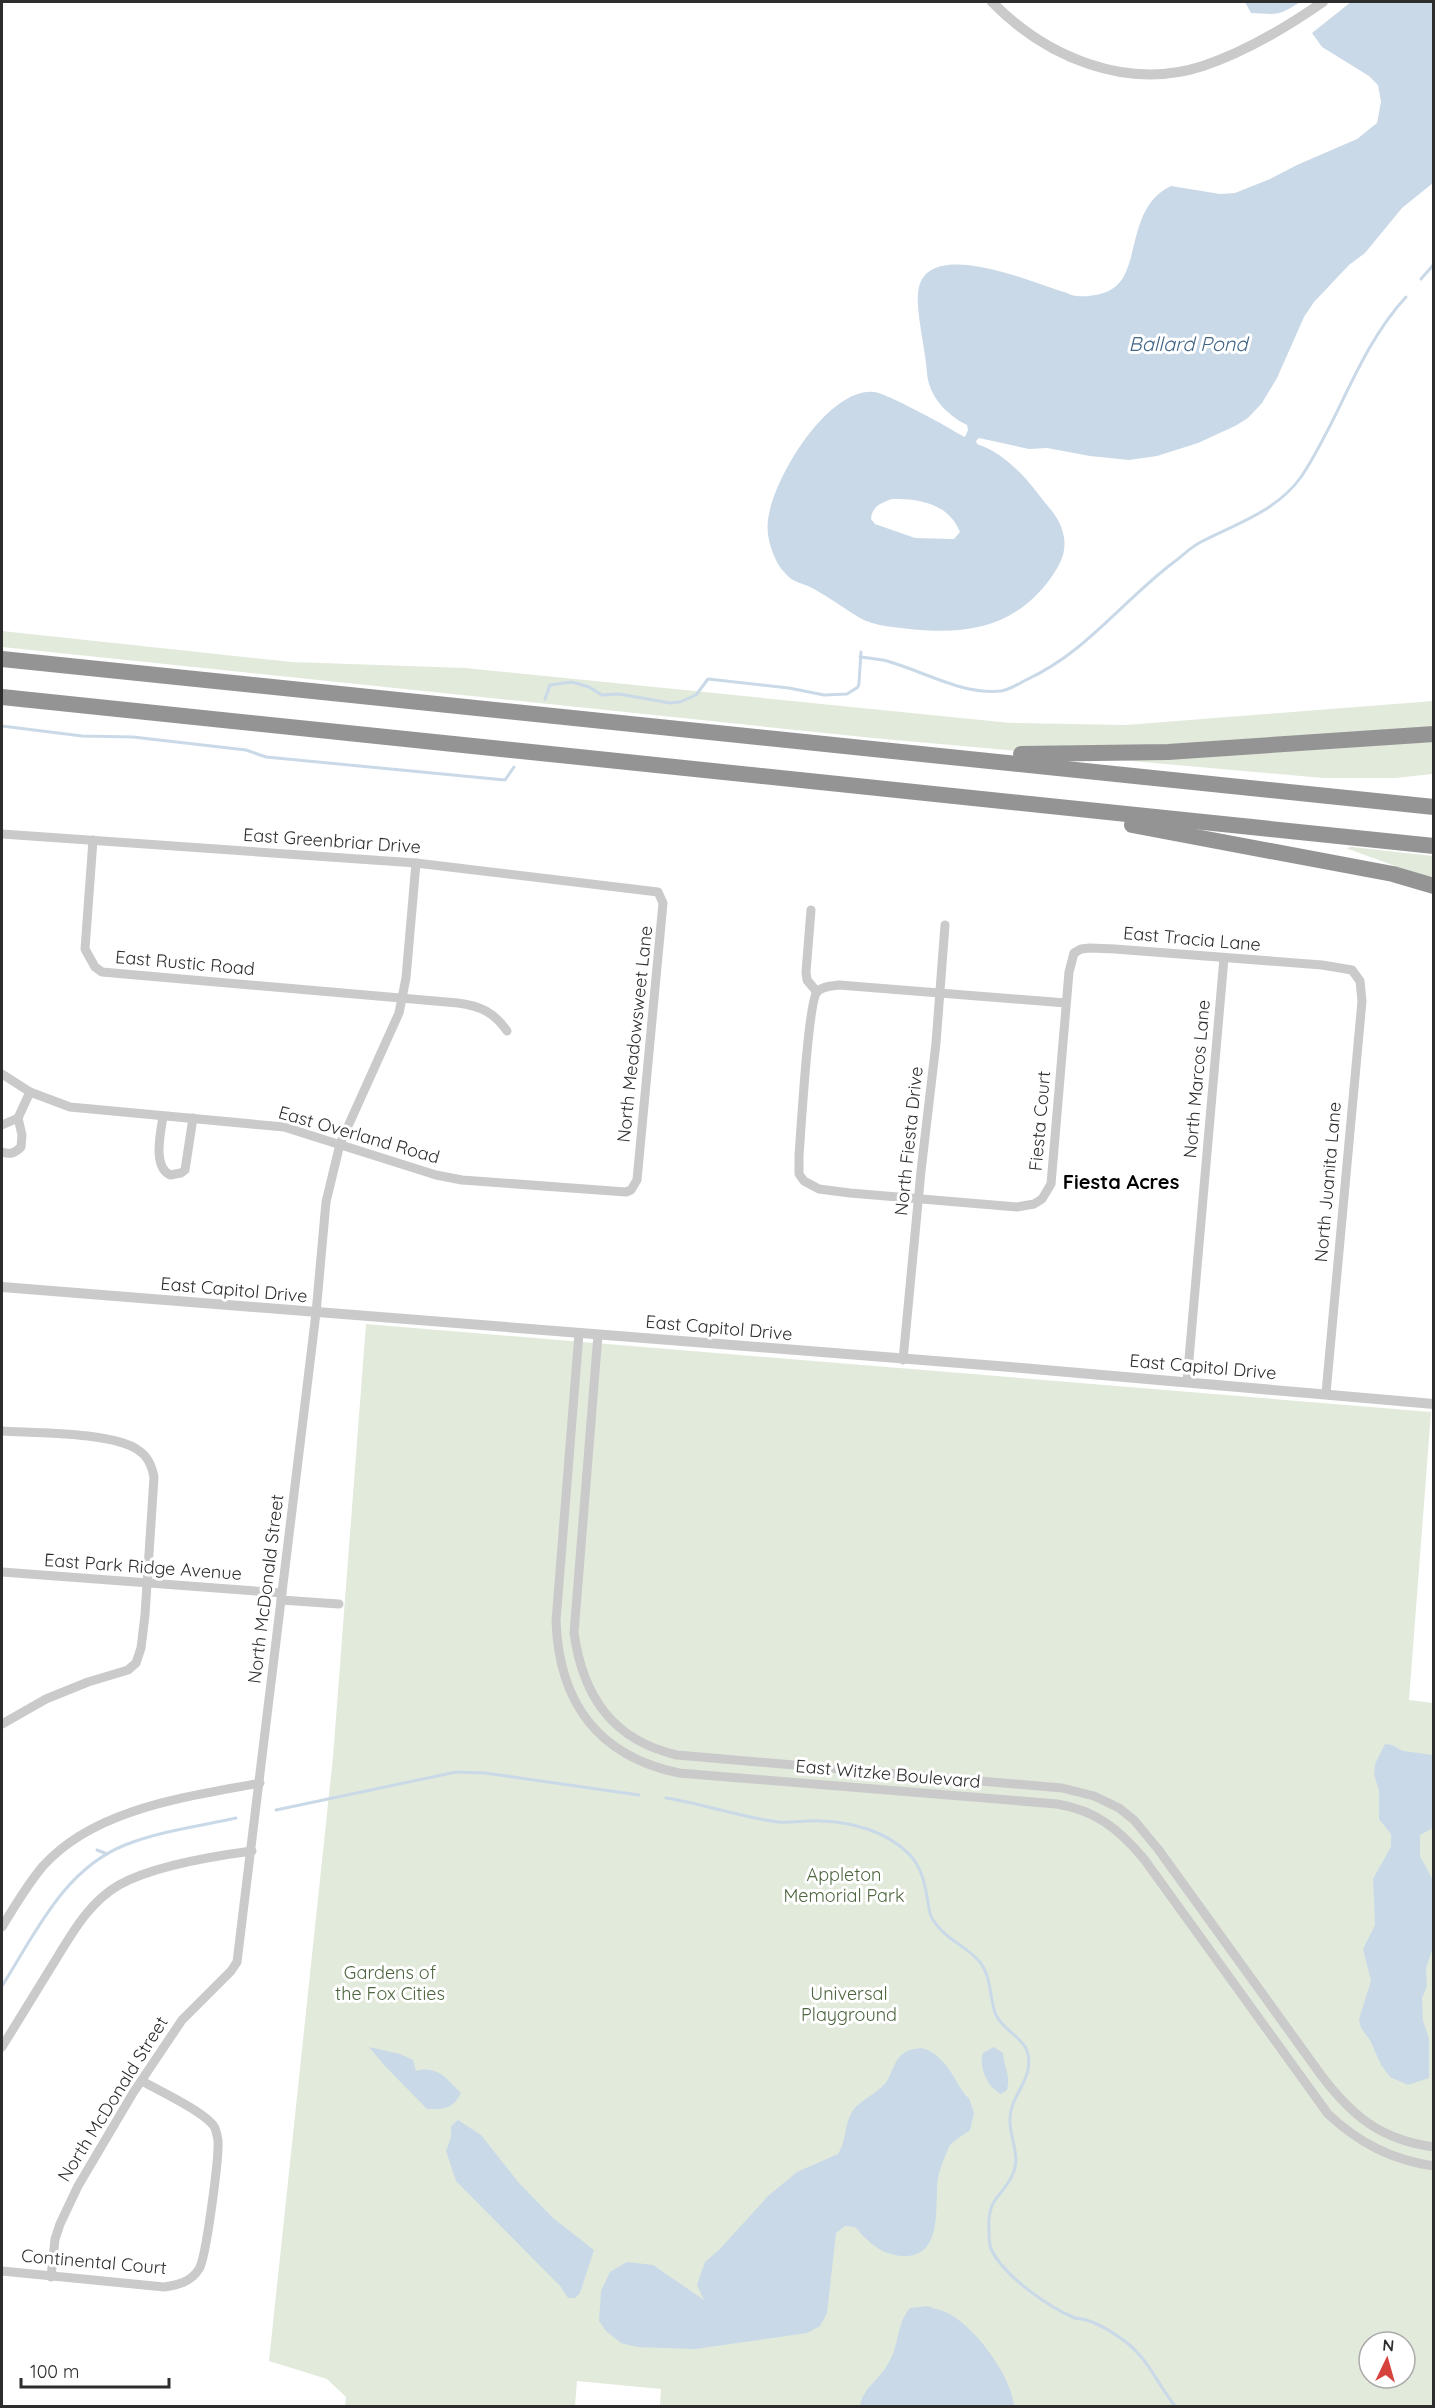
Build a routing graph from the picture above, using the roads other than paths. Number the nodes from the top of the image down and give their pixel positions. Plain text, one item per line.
1 (992, 2) edge
2 (1323, 2) edge
3 (2, 659) edge
4 (2, 697) edge
5 (1434, 734) edge
6 (919, 754) junction
7 (1038, 805) junction
8 (1434, 807) edge
9 (2, 834) edge
10 (93, 840) junction
11 (1434, 846) edge
12 (416, 863) junction
13 (1434, 886) edge
14 (658, 892) joint
15 (811, 910) dead end
16 (945, 925) dead end
17 (1224, 958) junction
18 (1357, 975) joint
19 (817, 992) junction
20 (940, 992) junction
21 (403, 998) junction
22 (1066, 1003) junction
23 (507, 1031) dead end
24 (2, 1074) edge
25 (30, 1092) junction
26 (163, 1116) junction
27 (18, 1118) junction
28 (193, 1118) junction
29 (2, 1125) edge
30 (340, 1144) junction
31 (2, 1152) edge
32 (637, 1180) joint
33 (918, 1199) junction
34 (2, 1287) edge
35 (316, 1313) junction
36 (579, 1333) junction
37 (598, 1335) junction
38 (903, 1360) junction
39 (1186, 1382) junction
40 (1326, 1393) junction
41 (1434, 1404) edge
42 (2, 1431) edge
43 (2, 1572) edge
44 (147, 1584) junction
45 (281, 1596) junction
46 (339, 1604) dead end
47 (2, 1724) edge
48 (260, 1783) junction
49 (252, 1851) junction
50 (2, 1927) edge
51 (2, 2047) edge
52 (142, 2081) junction
53 (1434, 2147) edge
54 (1434, 2166) edge
55 (2, 2271) edge
56 (51, 2277) junction

1 - 2 street
3 - 6 highway
4 - 7 highway
5 - 6 highway
6 - 8 highway
7 - 11 highway
7 - 13 highway
9 - 10 street, East Greenbriar Drive
10 - 12 street, East Greenbriar Drive
10 - 21 street, East Rustic Road
12 - 14 street, East Greenbriar Drive
12 - 21 street, North McDonald Street
14 - 32 street, North Meadowsweet Lane
15 - 19 street
16 - 20 street, North Fiesta Drive
17 - 18 street, East Tracia Lane
17 - 22 street, East Tracia Lane
17 - 39 street, North Marcos Lane
18 - 40 street, North Juanita Lane
19 - 20 street
19 - 33 street, Fiesta Court
20 - 22 street
20 - 33 street, North Fiesta Drive
21 - 23 street, East Rustic Road
21 - 30 street, North McDonald Street
22 - 33 street, Fiesta Court
24 - 25 street, East Overland Road
25 - 26 street, East Overland Road
25 - 27 street
26 - 28 street, East Overland Road
26 - 28 street
27 - 29 street
27 - 31 street
28 - 30 street, East Overland Road
30 - 32 street, East Overland Road
30 - 35 street, North McDonald Street
33 - 38 street, North Fiesta Drive
34 - 35 street, East Capitol Drive
35 - 36 street, East Capitol Drive
35 - 45 street, North McDonald Street
36 - 37 street, East Capitol Drive
36 - 54 street, East Witzke Boulevard
37 - 38 street, East Capitol Drive
37 - 53 street, East Witzke Boulevard
38 - 39 street, East Capitol Drive
39 - 40 street, East Capitol Drive
40 - 41 street, East Capitol Drive
42 - 44 street
43 - 44 street, East Park Ridge Avenue
44 - 45 street, East Park Ridge Avenue
44 - 47 street
45 - 46 street, East Park Ridge Avenue
45 - 48 street, North McDonald Street
48 - 49 street, North McDonald Street
48 - 50 street
49 - 51 street
49 - 52 street, North McDonald Street
52 - 56 street, North McDonald Street
52 - 56 street, Continental Court
55 - 56 street, Continental Court

